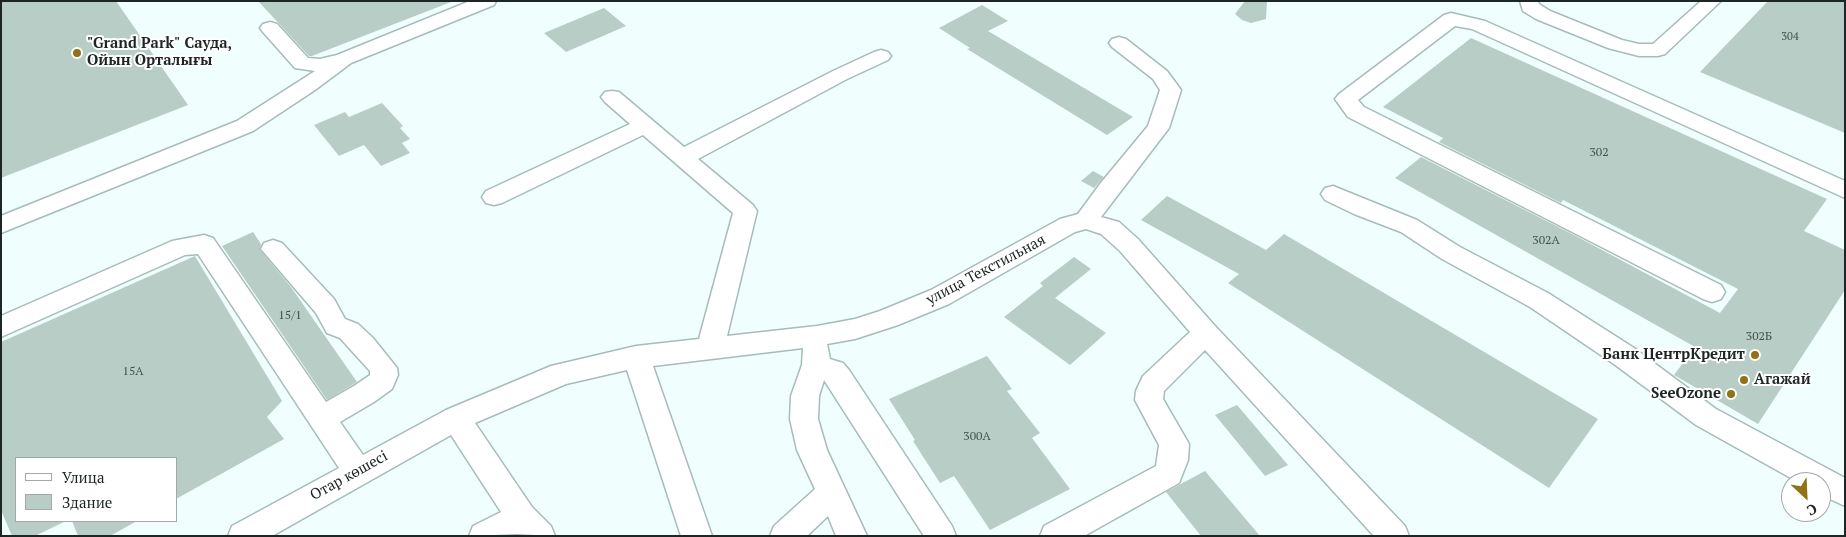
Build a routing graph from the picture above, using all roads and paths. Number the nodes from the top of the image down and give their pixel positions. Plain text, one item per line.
1 (487, 1) edge
2 (1529, 1) edge
3 (1712, 1) edge
4 (270, 28) dead end
5 (1119, 43) dead end
6 (881, 56) dead end
7 (344, 59) junction
8 (612, 97) dead end
9 (645, 125) junction
10 (683, 157) junction
11 (1845, 190) edge
12 (1333, 194) dead end
13 (494, 197) dead end
14 (1086, 221) junction
15 (1, 225) edge
16 (274, 248) dead end
17 (1712, 292) dead end
18 (1, 327) edge
19 (1206, 333) junction
20 (817, 336) junction
21 (710, 349) junction
22 (636, 357) junction
23 (816, 365) junction
24 (321, 418) junction
25 (456, 418) junction
26 (357, 471) junction
27 (832, 493) junction
28 (1845, 493) edge
29 (530, 526) edge
30 (243, 536) edge
31 (484, 536) edge
32 (697, 536) edge
33 (785, 536) edge
34 (852, 536) edge
35 (941, 536) edge
36 (1055, 536) edge
37 (1394, 536) edge

1 - 7 street
2 - 3 street
4 - 7 street
5 - 14 street
6 - 10 street
7 - 15 street
8 - 9 street
9 - 10 street
9 - 13 street
10 - 21 street
11 - 17 street
12 - 28 street
14 - 19 street
14 - 20 street, улица Текстильная
16 - 24 street
18 - 24 street
19 - 36 street
19 - 37 street
20 - 21 street, улица Текстильная
20 - 23 street
21 - 22 street, улица Текстильная
22 - 25 street, улица Текстильная
22 - 32 street
23 - 27 street
23 - 35 street
24 - 26 street
25 - 26 street, Отар көшесі
25 - 29 street
26 - 30 street, Отар көшесі
27 - 33 street
27 - 34 street
29 - 31 street

